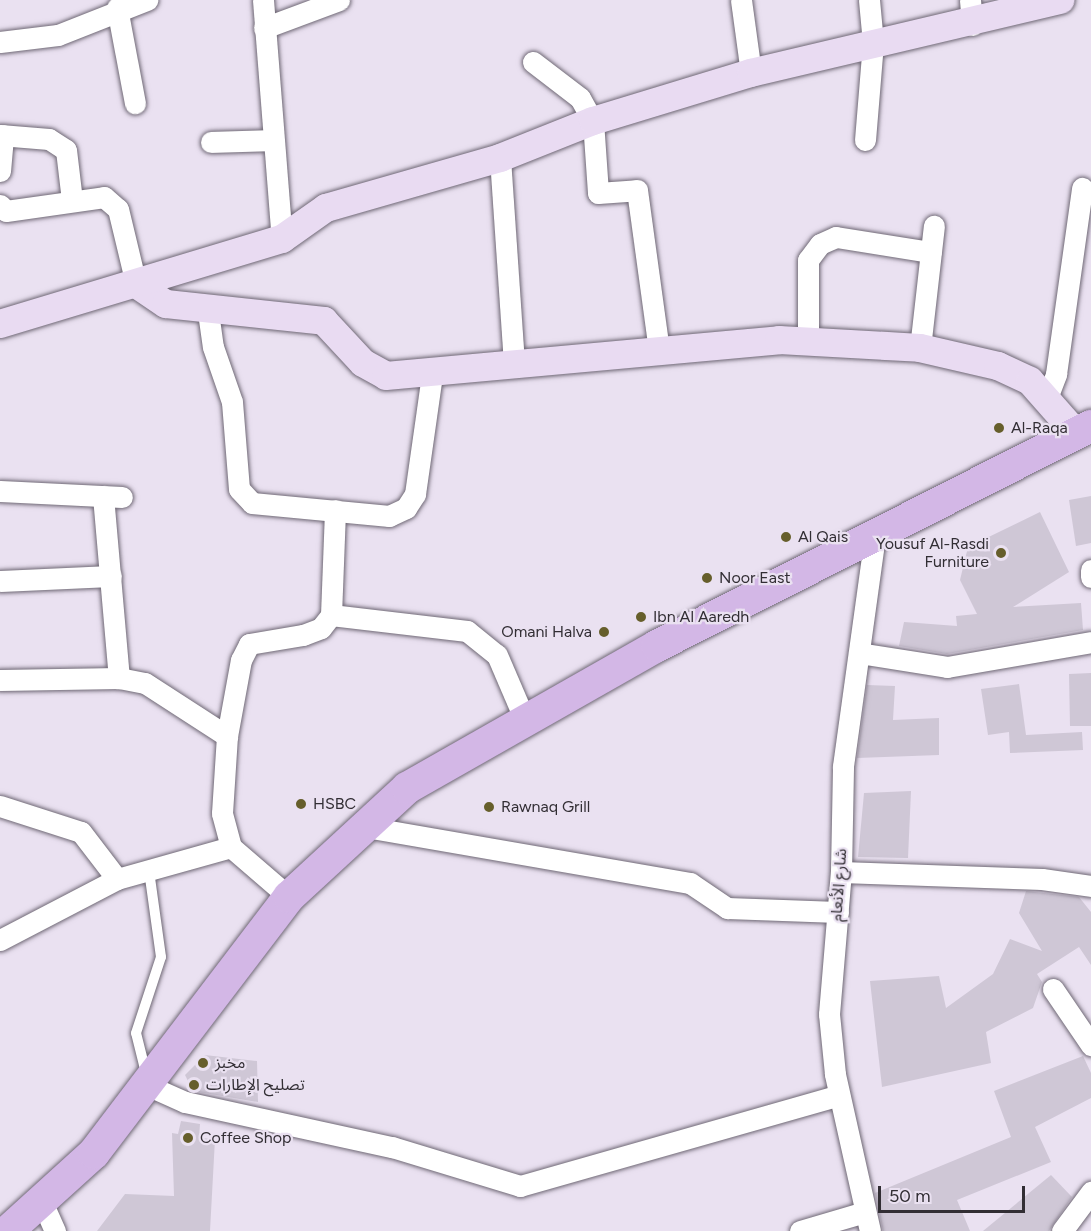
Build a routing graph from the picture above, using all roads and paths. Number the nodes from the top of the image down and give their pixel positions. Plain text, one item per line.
1 (147, 0) edge
2 (263, 0) edge
3 (339, 0) edge
4 (741, 0) edge
5 (869, 0) edge
6 (1061, 0) edge
7 (117, 8) junction
8 (971, 12) edge
9 (264, 28) junction
10 (0, 42) edge
11 (873, 43) junction
12 (533, 62) dead end
13 (751, 73) junction
14 (135, 103) dead end
15 (593, 121) junction
16 (1, 135) edge
17 (273, 140) junction
18 (865, 140) dead end
19 (211, 142) dead end
20 (500, 158) junction
21 (0, 171) edge
22 (1082, 188) dead end
23 (72, 200) junction
24 (0, 205) edge
25 (934, 226) dead end
26 (282, 239) junction
27 (931, 252) junction
28 (136, 284) junction
29 (208, 312) junction
30 (0, 324) edge
31 (808, 339) junction
32 (920, 348) junction
33 (659, 350) junction
34 (514, 366) junction
35 (432, 374) junction
36 (1047, 398) junction
37 (1083, 429) edge
38 (0, 491) edge
39 (334, 510) junction
40 (875, 536) junction
41 (1091, 570) edge
42 (111, 576) junction
43 (1091, 577) edge
44 (0, 581) edge
45 (331, 615) junction
46 (1091, 642) edge
47 (859, 653) junction
48 (118, 678) junction
49 (0, 680) edge
50 (524, 718) junction
51 (227, 736) junction
52 (0, 806) edge
53 (360, 826) junction
54 (231, 847) junction
55 (149, 870) junction
56 (841, 872) junction
57 (117, 879) junction
58 (1091, 886) edge
59 (289, 897) junction
60 (838, 912) junction
61 (0, 940) edge
62 (1053, 989) dead end
63 (1091, 1045) edge
64 (149, 1086) junction
65 (839, 1095) junction
66 (1091, 1192) edge
67 (49, 1218) edge
68 (867, 1222) edge
69 (8, 1231) edge
70 (800, 1231) edge
71 (1062, 1231) edge

1 - 7 street
2 - 9 street
3 - 9 street
4 - 13 street
5 - 11 street
6 - 8 street
7 - 10 street
7 - 14 street
8 - 11 street
9 - 17 street
11 - 13 street
11 - 18 street
12 - 15 street
13 - 15 street
15 - 20 street
15 - 33 street
16 - 21 street
16 - 23 street
17 - 19 street
17 - 26 street
20 - 26 street
20 - 34 street
22 - 36 street
23 - 24 street
23 - 28 street
25 - 27 street
26 - 28 street
27 - 31 street
27 - 32 street
28 - 29 street
28 - 30 street
29 - 35 street
29 - 39 street
31 - 32 street
31 - 33 street
32 - 36 street
33 - 34 street
34 - 35 street
35 - 39 street
36 - 37 street
37 - 40 main road
38 - 42 street
39 - 45 street
40 - 47 street, شارع الأنعام
40 - 50 main road
41 - 43 street
42 - 44 street
42 - 48 street
45 - 50 street
45 - 51 street
46 - 47 street
47 - 56 street, شارع الأنعام
48 - 49 street
48 - 51 street
50 - 53 main road
51 - 54 street
52 - 57 street
53 - 59 main road
53 - 60 street
54 - 55 street
54 - 59 street
55 - 57 street
55 - 64 lane
56 - 58 street
56 - 60 street, شارع الأنعام
57 - 61 street
59 - 64 main road
60 - 65 street, شارع الأنعام
62 - 63 street
64 - 65 street
64 - 67 main road
65 - 68 street, شارع الأنعام
66 - 71 street
67 - 69 main road
68 - 70 street

